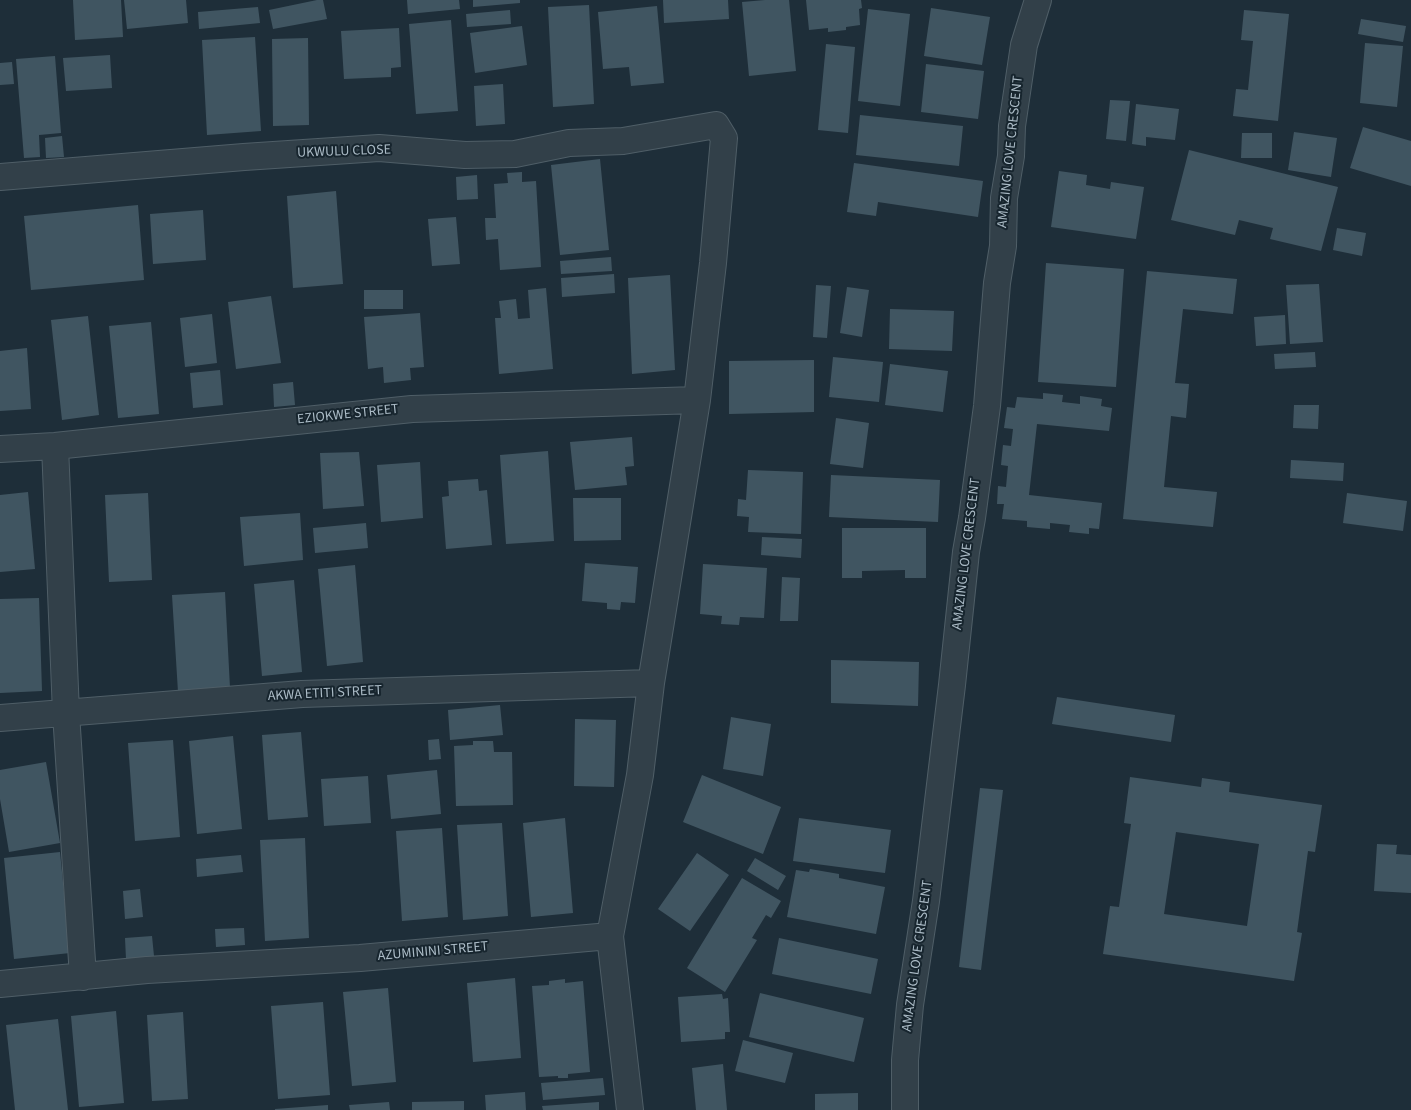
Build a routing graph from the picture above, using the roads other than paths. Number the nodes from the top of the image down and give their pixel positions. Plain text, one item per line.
1 (1038, 0) edge
2 (0, 177) edge
3 (697, 400) junction
4 (54, 446) junction
5 (0, 449) edge
6 (651, 683) junction
7 (66, 713) junction
8 (0, 718) edge
9 (610, 936) junction
10 (83, 977) junction
11 (0, 984) edge
12 (630, 1110) edge
13 (905, 1110) edge

1 - 13 street, AMAZING LOVE CRESCENT
2 - 3 street, UKWULU CLOSE
3 - 4 street, EZIOKWE STREET
3 - 6 street
4 - 5 street, EZIOKWE STREET
4 - 7 street
6 - 7 street, AKWA ETITI STREET
6 - 9 street
7 - 8 street, AKWA ETITI STREET
7 - 10 street
9 - 10 street, AZUMININI STREET
9 - 12 street
10 - 11 street, AZUMININI STREET

